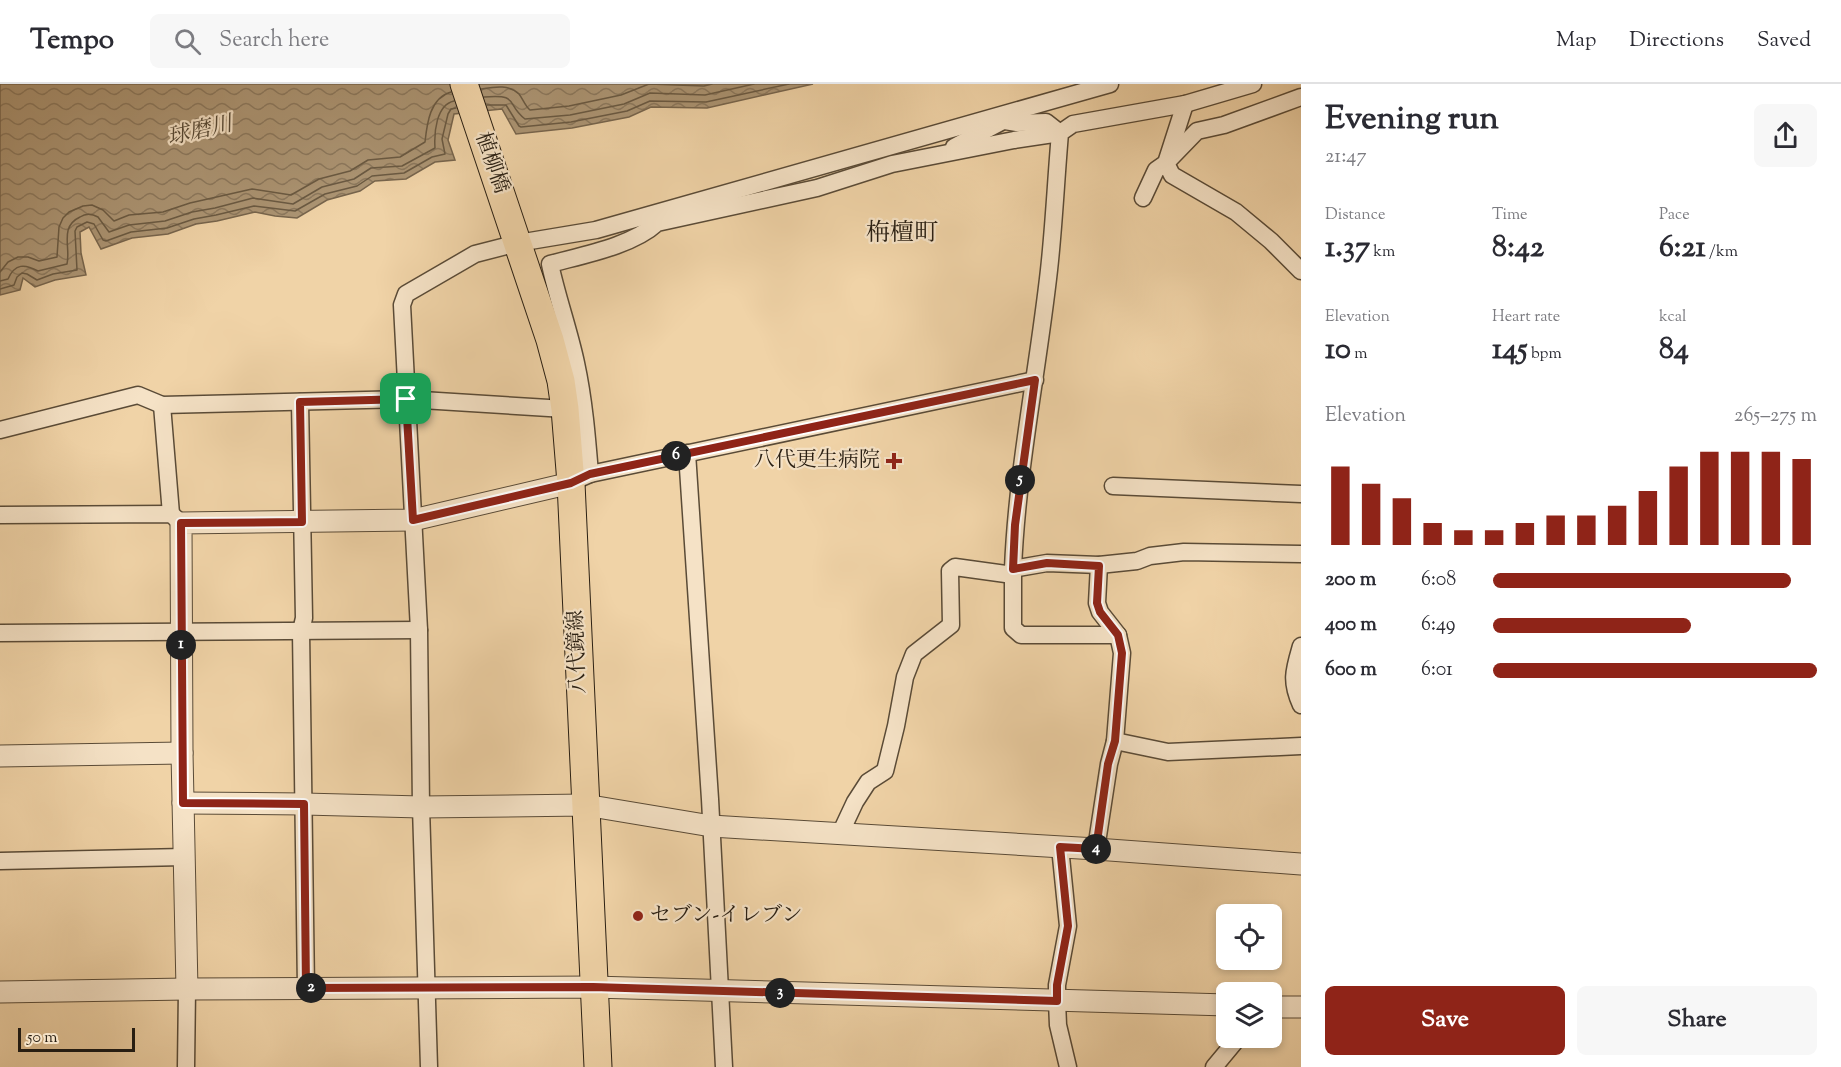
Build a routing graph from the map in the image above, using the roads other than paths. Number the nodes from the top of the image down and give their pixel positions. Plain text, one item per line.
1 (464, 84) edge
2 (1110, 84) edge
3 (1253, 84) edge
4 (1301, 97) edge
5 (1184, 110) junction
6 (996, 119) junction
7 (1224, 125) junction
8 (1060, 133) junction
9 (936, 156) junction
10 (1166, 163) junction
11 (1143, 198) dead end
12 (518, 243) junction
13 (1301, 271) edge
14 (1035, 380) junction
15 (406, 399) junction
16 (300, 402) junction
17 (162, 405) junction
18 (565, 409) junction
19 (0, 430) edge
20 (687, 453) junction
21 (580, 478) junction
22 (1113, 486) dead end
23 (1301, 494) edge
24 (0, 515) edge
25 (176, 518) junction
26 (413, 520) junction
27 (302, 522) junction
28 (1301, 554) edge
29 (1099, 566) junction
30 (1013, 572) junction
31 (419, 630) junction
32 (301, 631) junction
33 (181, 632) junction
34 (0, 633) edge
35 (1118, 635) junction
36 (1301, 646) edge
37 (1301, 705) edge
38 (1115, 741) junction
39 (1301, 746) edge
40 (182, 753) junction
41 (0, 756) edge
42 (183, 803) junction
43 (304, 804) junction
44 (585, 805) junction
45 (421, 807) junction
46 (711, 826) junction
47 (840, 834) junction
48 (1060, 847) junction
49 (1096, 849) junction
50 (184, 857) junction
51 (0, 861) edge
52 (1301, 864) edge
53 (593, 987) junction
54 (187, 988) junction
55 (306, 988) junction
56 (425, 988) junction
57 (720, 991) junction
58 (0, 992) edge
59 (1057, 1001) junction
60 (1216, 1005) edge
61 (1282, 1007) edge
62 (1301, 1007) edge
63 (1230, 1048) edge
64 (186, 1067) edge
65 (429, 1067) edge
66 (598, 1067) edge
67 (724, 1067) edge
68 (1068, 1067) edge
69 (1214, 1067) edge

1 - 12 main road, 植柳橋
2 - 6 street
3 - 5 street
4 - 7 street
5 - 7 street
5 - 8 street
5 - 10 street
6 - 8 street
6 - 9 street
6 - 12 street
7 - 10 street
8 - 9 street
8 - 14 street
9 - 21 street
10 - 11 street
10 - 13 street
12 - 15 street
12 - 18 main road, 八代鏡線
14 - 20 street
14 - 30 street
15 - 16 street
15 - 18 street
15 - 26 street
16 - 17 street
16 - 27 street
17 - 19 street
17 - 25 street
18 - 21 main road, 八代鏡線
20 - 21 street
20 - 46 street
21 - 26 street
21 - 44 main road, 八代鏡線
22 - 23 street
24 - 25 street
25 - 27 street
25 - 33 street
26 - 27 street
26 - 31 street
27 - 32 street
28 - 29 street
29 - 30 street
29 - 35 street
30 - 35 street
30 - 47 street
31 - 32 street
31 - 45 street
32 - 33 street
32 - 43 street
33 - 34 street
33 - 40 street
35 - 38 street
36 - 37 street
38 - 39 street
38 - 49 street
40 - 41 street
40 - 42 street
42 - 43 street
42 - 50 street
43 - 45 street
43 - 55 street
44 - 45 street
44 - 46 street
44 - 53 main road, 八代鏡線
45 - 56 street
46 - 47 street
46 - 57 street
47 - 48 street
48 - 49 street
48 - 59 street
49 - 52 street
50 - 51 street
50 - 54 street
53 - 56 street
53 - 57 street
53 - 66 main road, 八代鏡線
54 - 55 street
54 - 58 street
54 - 64 street
55 - 56 street
56 - 65 street
57 - 59 street
57 - 67 street
59 - 60 street
59 - 68 street
61 - 62 street
63 - 69 street

